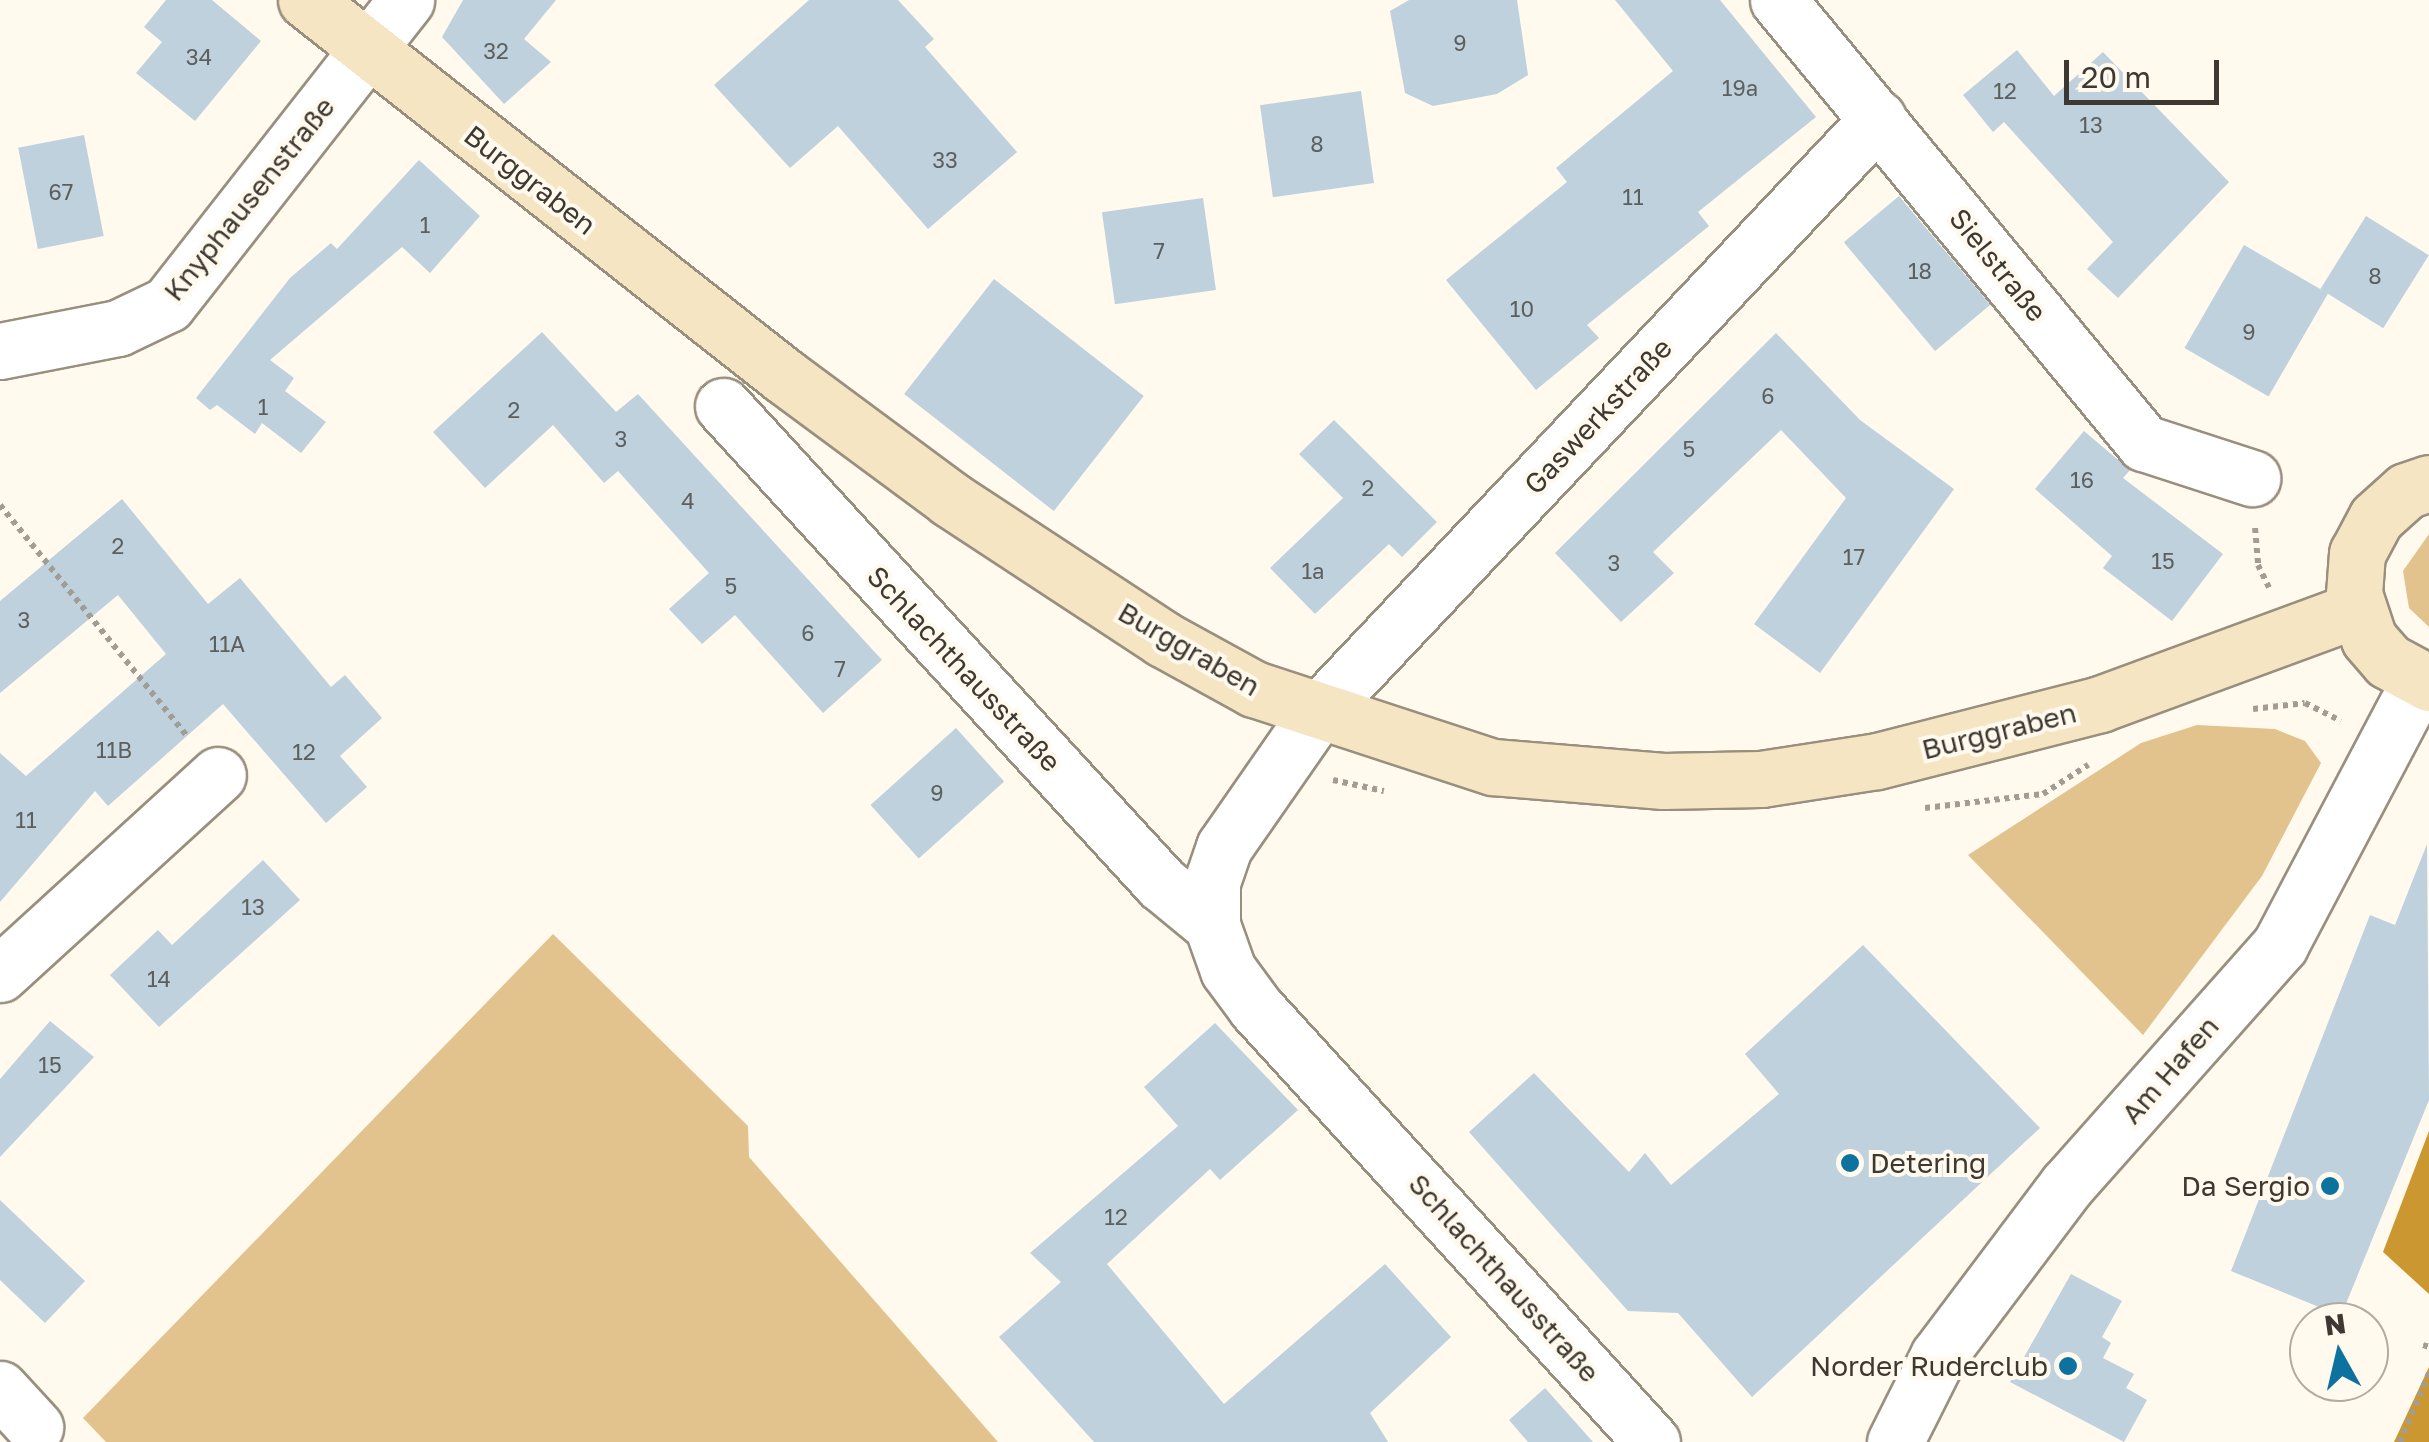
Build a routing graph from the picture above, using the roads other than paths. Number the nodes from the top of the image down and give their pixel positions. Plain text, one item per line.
1 (306, 0) edge
2 (406, 0) edge
3 (1778, 0) edge
4 (368, 54) junction
5 (1878, 119) junction
6 (0, 351) edge
7 (723, 406) dead end
8 (2252, 478) dead end
9 (2429, 483) edge
10 (2356, 610) junction
11 (2424, 682) edge
12 (1318, 712) junction
13 (218, 774) road end
14 (1212, 925) junction
15 (0, 974) edge
16 (1652, 1442) edge
17 (1895, 1442) edge

1 - 4 main road, Burggraben
2 - 4 street, Knyphausenstraße
3 - 5 street, Sielstraße
4 - 6 street, Knyphausenstraße
4 - 12 main road, Burggraben
5 - 8 street, Sielstraße
5 - 12 street, Gaswerkstraße
7 - 14 street, Schlachthausstraße
9 - 10 main road
10 - 11 main road
10 - 12 main road, Burggraben
11 - 17 street, Am Hafen
12 - 14 street, Schlachthausstraße
13 - 15 street
14 - 16 street, Schlachthausstraße

